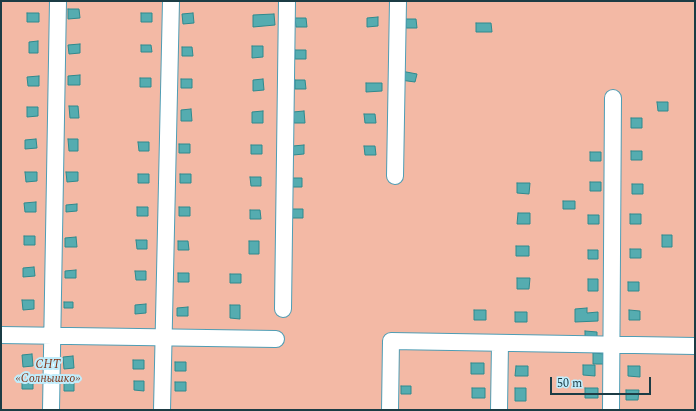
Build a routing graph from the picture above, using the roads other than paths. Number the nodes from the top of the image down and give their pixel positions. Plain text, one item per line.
1 (58, 1) edge
2 (171, 1) edge
3 (287, 1) edge
4 (398, 1) edge
5 (613, 98) dead end
6 (395, 176) dead end
7 (283, 309) dead end
8 (1, 334) edge
9 (52, 335) junction
10 (164, 337) junction
11 (276, 339) dead end
12 (500, 343) junction
13 (612, 344) junction
14 (695, 346) edge
15 (51, 410) edge
16 (162, 410) edge
17 (390, 410) edge
18 (499, 410) edge
19 (611, 410) edge

1 - 9 lane
2 - 10 lane
3 - 7 lane
4 - 6 lane
5 - 13 lane
8 - 9 lane
9 - 10 lane
9 - 15 lane
10 - 11 lane
10 - 16 lane
12 - 13 lane
12 - 17 lane
12 - 18 lane
13 - 14 lane
13 - 19 lane

